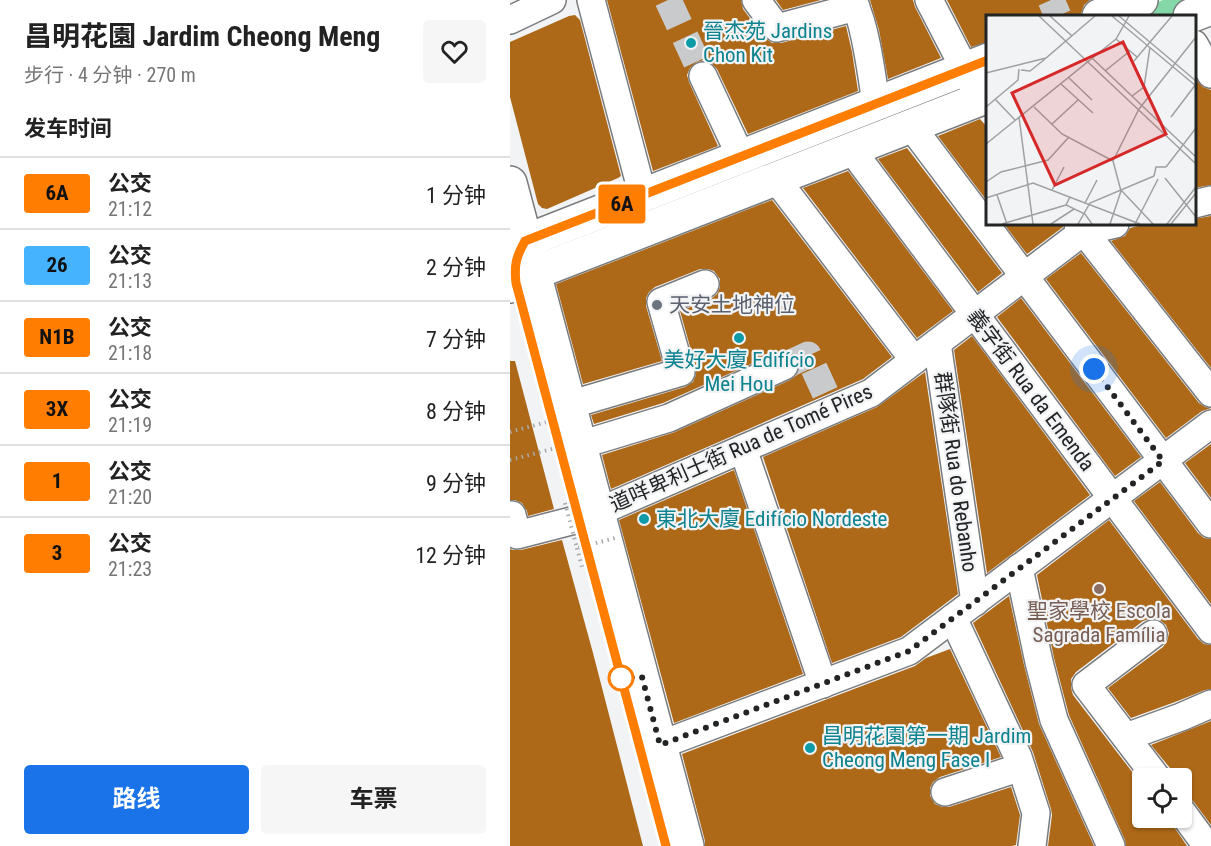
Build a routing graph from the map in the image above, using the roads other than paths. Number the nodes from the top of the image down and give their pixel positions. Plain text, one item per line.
1 (552, 0) edge
2 (591, 0) edge
3 (756, 0) edge
4 (929, 0) edge
5 (1142, 0) edge
6 (853, 4) edge
7 (1211, 8) edge
8 (1102, 15) edge
9 (1193, 15) edge
10 (510, 20) edge
11 (1196, 48) edge
12 (976, 65) edge
13 (1211, 74) edge
14 (704, 76) tunnel mouth
15 (985, 101) edge
16 (876, 104) junction
17 (911, 126) junction
18 (851, 149) junction
19 (741, 157) junction
20 (776, 179) junction
21 (510, 183) edge
22 (643, 196) junction
23 (1211, 200) edge
24 (1196, 204) edge
25 (670, 221) junction
26 (1104, 225) edge
27 (1081, 227) edge
28 (519, 269) edge
29 (1025, 277) junction
30 (705, 284) dead end
31 (974, 315) junction
32 (938, 343) junction
33 (914, 360) junction
34 (784, 366) tunnel mouth
35 (672, 375) junction
36 (1211, 393) edge
37 (682, 412) junction
38 (1211, 424) edge
39 (565, 429) junction
40 (743, 449) junction
41 (1163, 461) junction
42 (1112, 499) junction
43 (510, 516) edge
44 (587, 524) junction
45 (1211, 524) edge
46 (1019, 568) junction
47 (975, 602) junction
48 (953, 618) junction
49 (1211, 630) edge
50 (1153, 634) dead end
51 (823, 684) junction
52 (1211, 704) edge
53 (1126, 737) junction
54 (660, 745) junction
55 (1021, 767) junction
56 (1149, 768) edge
57 (945, 792) dead end
58 (1192, 826) edge
59 (666, 846) edge
60 (687, 846) edge
61 (1032, 846) edge
62 (1112, 846) edge
63 (1207, 846) edge

1 - 10 street
2 - 22 street
3 - 6 street
4 - 12 street
5 - 8 main road
6 - 16 street
7 - 9 main road
11 - 13 street
12 - 15 street
12 - 16 main road
14 - 19 street
15 - 17 main road
16 - 19 main road
17 - 18 main road
17 - 29 street
18 - 20 main road
18 - 31 street, 義字街 Rua da Emenda
19 - 22 main road
20 - 25 main road
20 - 33 street, 群隊街 Rua do Rebanho
21 - 28 main road
22 - 25 main road
22 - 28 main road
23 - 24 street
25 - 28 main road
26 - 27 street
27 - 29 street, 道咩卑利士街 Rua de Tomé Pires
27 - 36 street
28 - 39 main road
29 - 31 street, 道咩卑利士街 Rua de Tomé Pires
29 - 41 street
30 - 35 street
31 - 32 street, 道咩卑利士街 Rua de Tomé Pires
31 - 42 street, 義字街 Rua da Emenda
32 - 33 street, 道咩卑利士街 Rua de Tomé Pires
32 - 47 street, 群隊街 Rua do Rebanho
33 - 40 street, 道咩卑利士街 Rua de Tomé Pires
34 - 37 street
35 - 37 street
35 - 39 street
37 - 39 street
38 - 41 street
39 - 44 main road
40 - 44 street, 道咩卑利士街 Rua de Tomé Pires
40 - 51 street
41 - 42 street
41 - 45 street
42 - 46 street
42 - 49 street, 義字街 Rua da Emenda
43 - 44 street, 道咩卑利士街 Rua de Tomé Pires
44 - 54 main road
44 - 59 main road
46 - 47 street
46 - 62 street
47 - 48 street
48 - 51 street
48 - 55 street
50 - 53 street
51 - 54 street
52 - 53 street
53 - 56 street
54 - 60 main road
55 - 57 street
55 - 61 street
58 - 63 street

